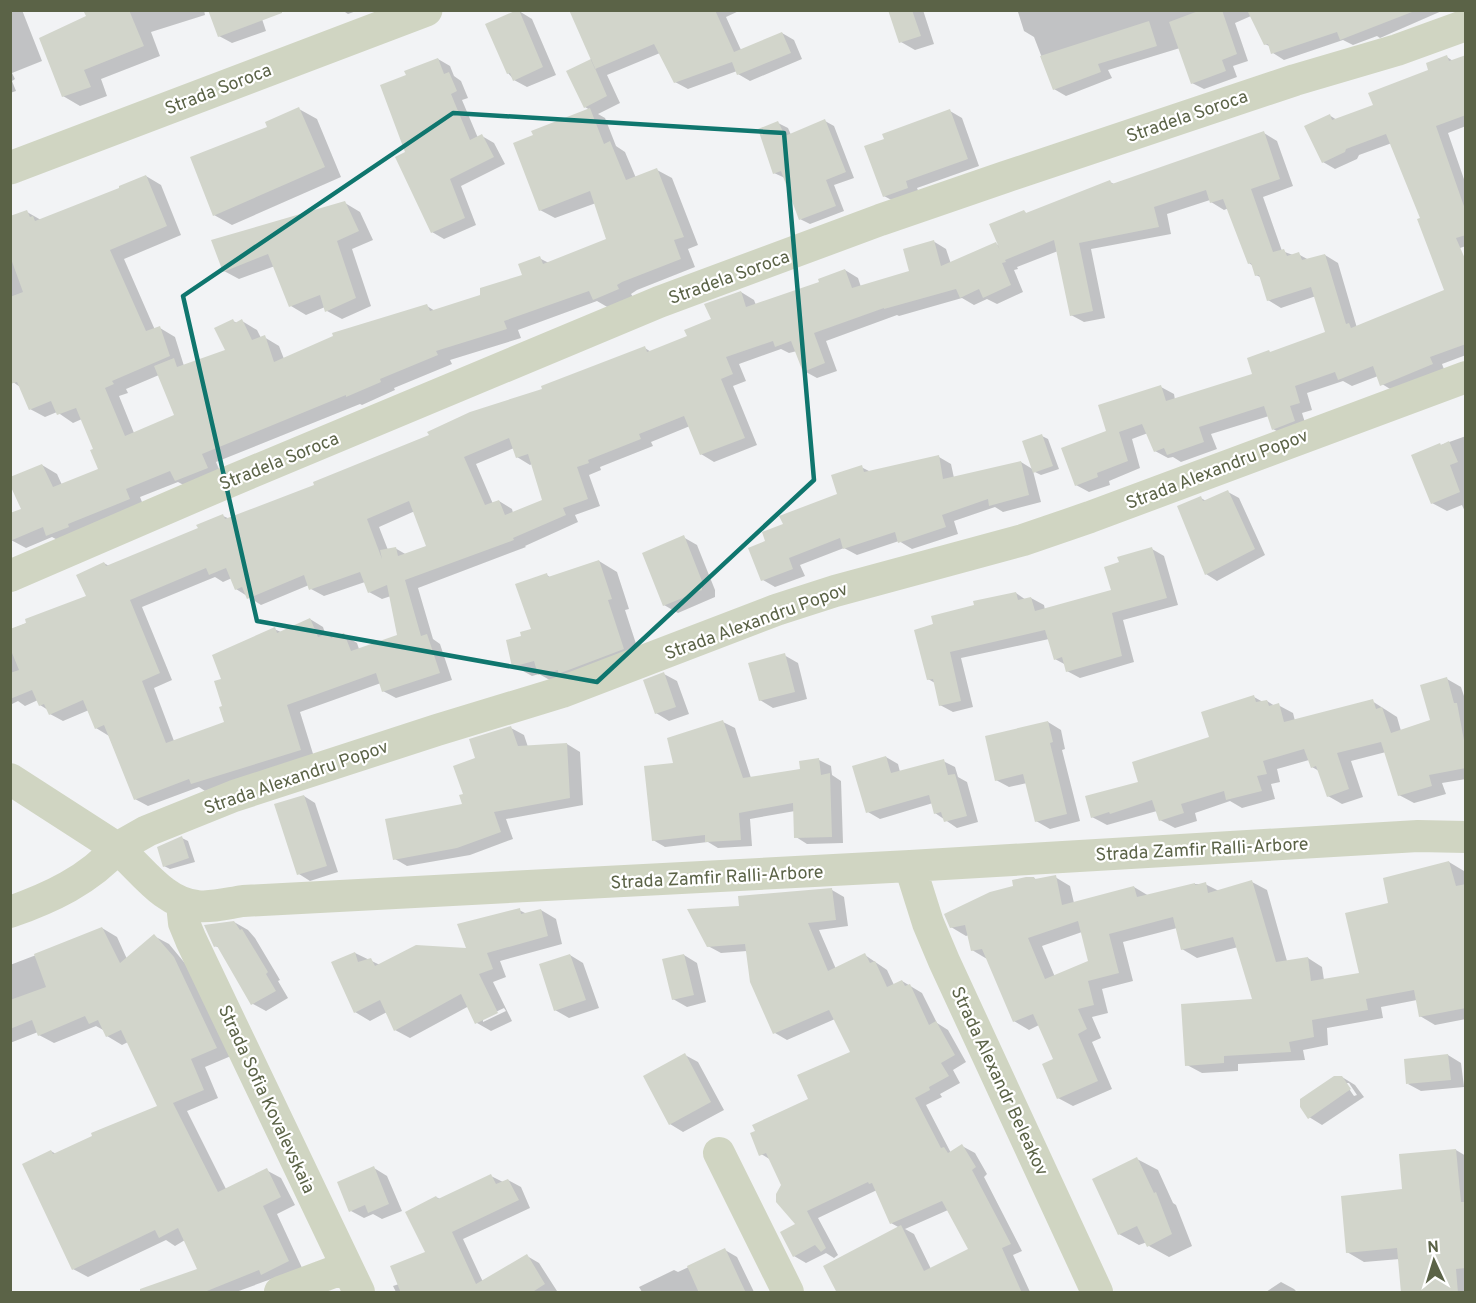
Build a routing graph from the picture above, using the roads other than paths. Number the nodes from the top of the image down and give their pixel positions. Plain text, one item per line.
1 (426, 10) edge
2 (1466, 26) edge
3 (10, 168) edge
4 (1466, 377) edge
5 (10, 576) edge
6 (10, 778) edge
7 (1466, 837) edge
8 (117, 848) junction
9 (910, 866) junction
10 (182, 904) junction
11 (10, 912) edge
12 (719, 1153) dead end
13 (353, 1280) edge
14 (280, 1293) edge
15 (788, 1293) edge
16 (1097, 1293) edge

1 - 3 street, Strada Soroca
2 - 5 street, Stradela Sorocа
4 - 8 street, Strada Alexandru Popov
6 - 8 street
7 - 9 street, Strada Zamfir Ralli-Arbore
8 - 10 street
8 - 11 street
9 - 10 street, Strada Zamfir Ralli-Arbore
9 - 16 street, Strada Alexandr Beleakov
10 - 13 street, Strada Sofia Kovalevskaia
12 - 15 street
13 - 14 street

